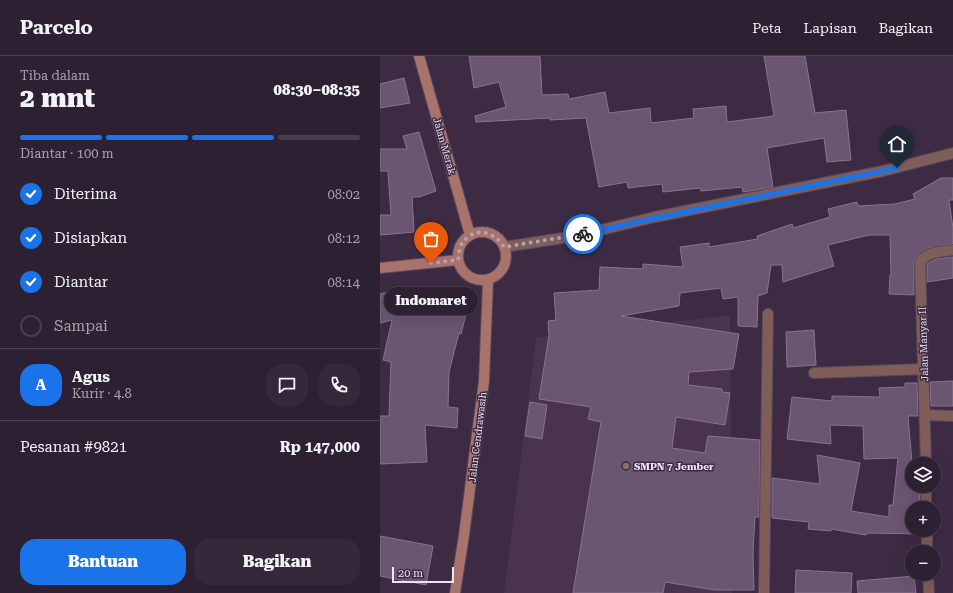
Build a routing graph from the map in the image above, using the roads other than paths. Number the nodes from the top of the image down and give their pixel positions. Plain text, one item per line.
1 (419, 56) edge
2 (953, 153) edge
3 (470, 235) junction
4 (504, 247) junction
5 (953, 250) edge
6 (458, 260) junction
7 (380, 268) edge
8 (488, 280) junction
9 (768, 314) dead end
10 (924, 369) junction
11 (814, 373) dead end
12 (925, 416) junction
13 (953, 416) edge
14 (926, 457) edge
15 (928, 581) edge
16 (455, 593) edge
17 (764, 593) edge
18 (928, 593) edge

1 - 3 main road, Jalan Merak
2 - 4 street
3 - 4 main road
3 - 6 main road
4 - 8 main road
5 - 10 street, Jalan Manyar II
6 - 7 main road
6 - 8 main road
8 - 16 main road, Jalan Cendrawasih
9 - 17 street
10 - 11 street
10 - 12 street, Jalan Manyar II
12 - 13 street
12 - 14 street, Jalan Manyar II
15 - 18 street

